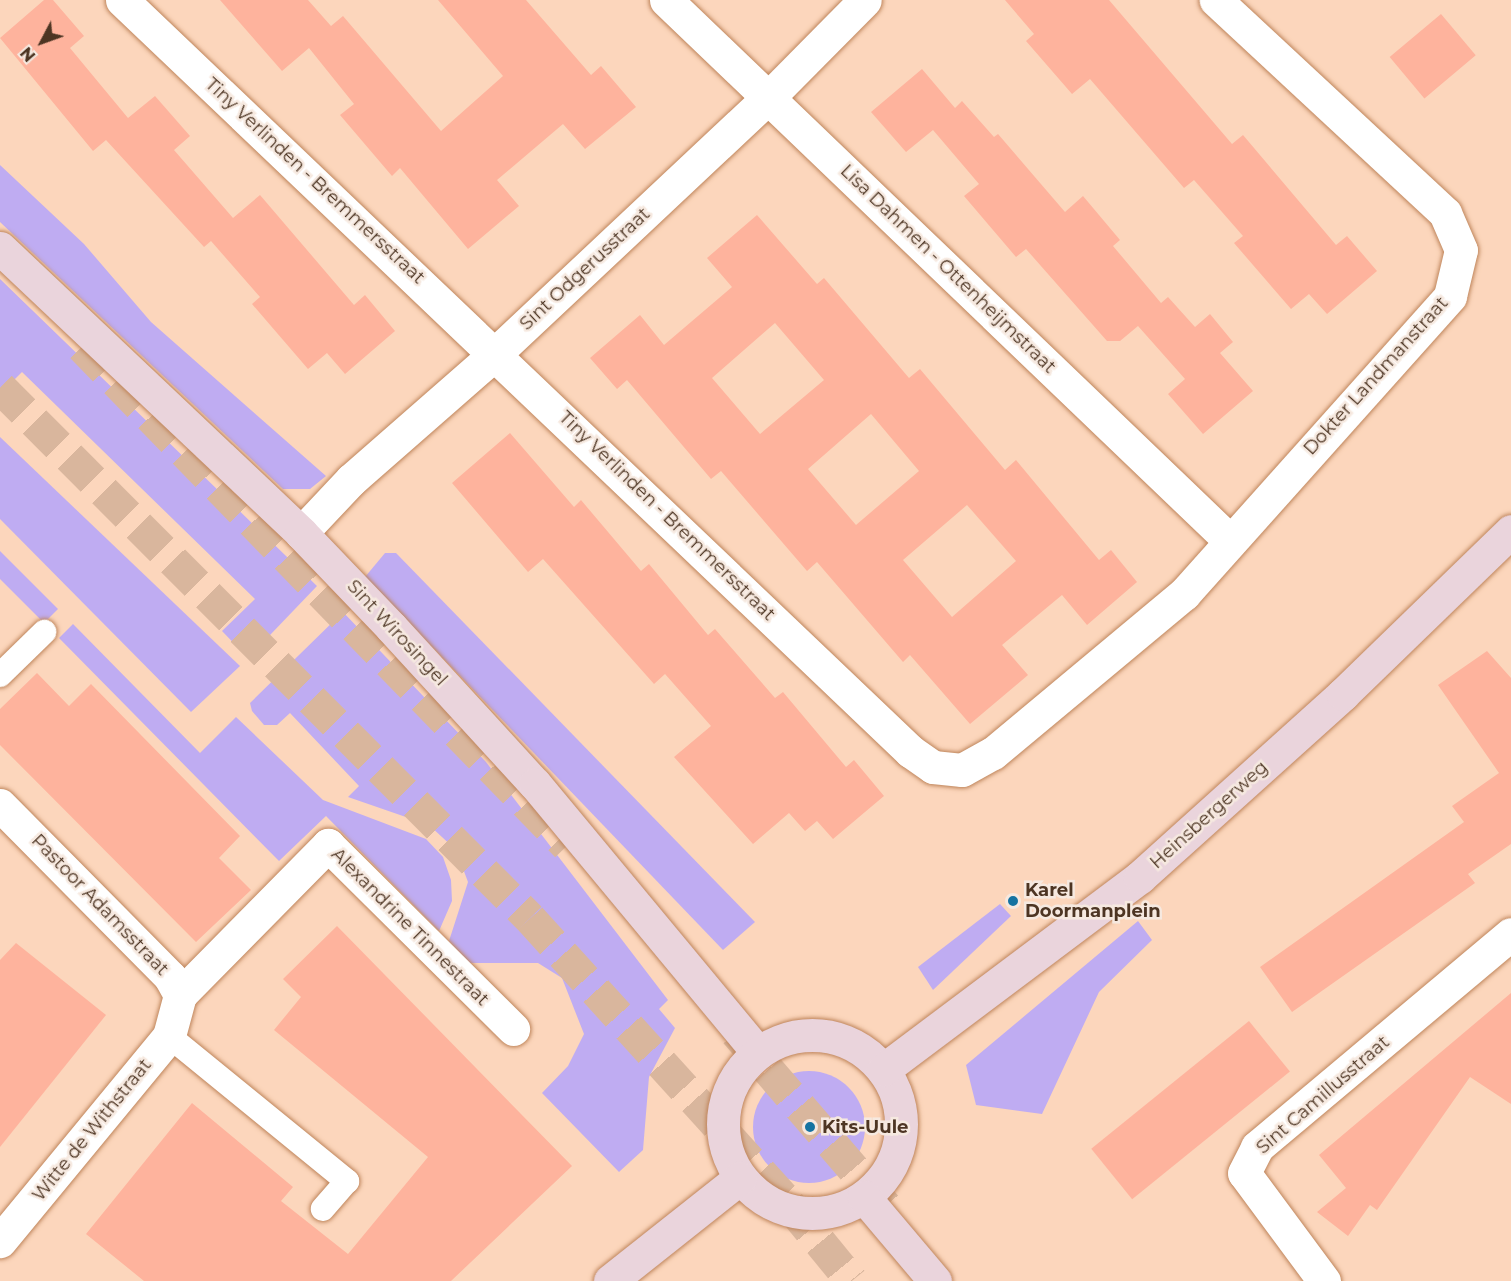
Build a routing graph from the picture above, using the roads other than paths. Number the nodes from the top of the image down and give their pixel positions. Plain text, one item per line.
1 (122, 0) edge
2 (666, 0) edge
3 (865, 0) edge
4 (1216, 0) edge
5 (769, 97) junction
6 (0, 248) edge
7 (497, 352) junction
8 (1511, 531) edge
9 (301, 533) junction
10 (1228, 539) junction
11 (44, 633) dead end
12 (0, 675) edge
13 (0, 805) edge
14 (1511, 934) edge
15 (176, 1015) junction
16 (513, 1029) dead end
17 (758, 1053) junction
18 (883, 1070) junction
19 (741, 1178) junction
20 (864, 1197) junction
21 (323, 1209) dead end
22 (0, 1241) edge
23 (610, 1281) edge
24 (935, 1281) edge
25 (1324, 1281) edge

1 - 7 street, Tiny Verlinden - Bremmersstraat
2 - 5 street, Lisa Dahmen - Ottenheijmstraat
3 - 5 street, Sint Odgerusstraat
4 - 10 street, Dokter Landmanstraat
5 - 7 street, Sint Odgerusstraat
5 - 10 street, Lisa Dahmen - Ottenheijmstraat
6 - 9 main road, Sint Wirosingel
7 - 9 street, Sint Odgerusstraat
7 - 10 street, Tiny Verlinden - Bremmersstraat
8 - 18 main road, Heinsbergerweg
9 - 17 main road, Sint Wirosingel
11 - 12 lane
13 - 15 street, Pastoor Adamsstraat
14 - 25 street, Sint Camillusstraat
15 - 16 street, Alexandrine Tinnestraat
15 - 21 lane
15 - 22 street, Witte de Withstraat
17 - 18 main road
17 - 19 main road
18 - 20 main road
19 - 20 main road
19 - 23 main road
20 - 24 main road

